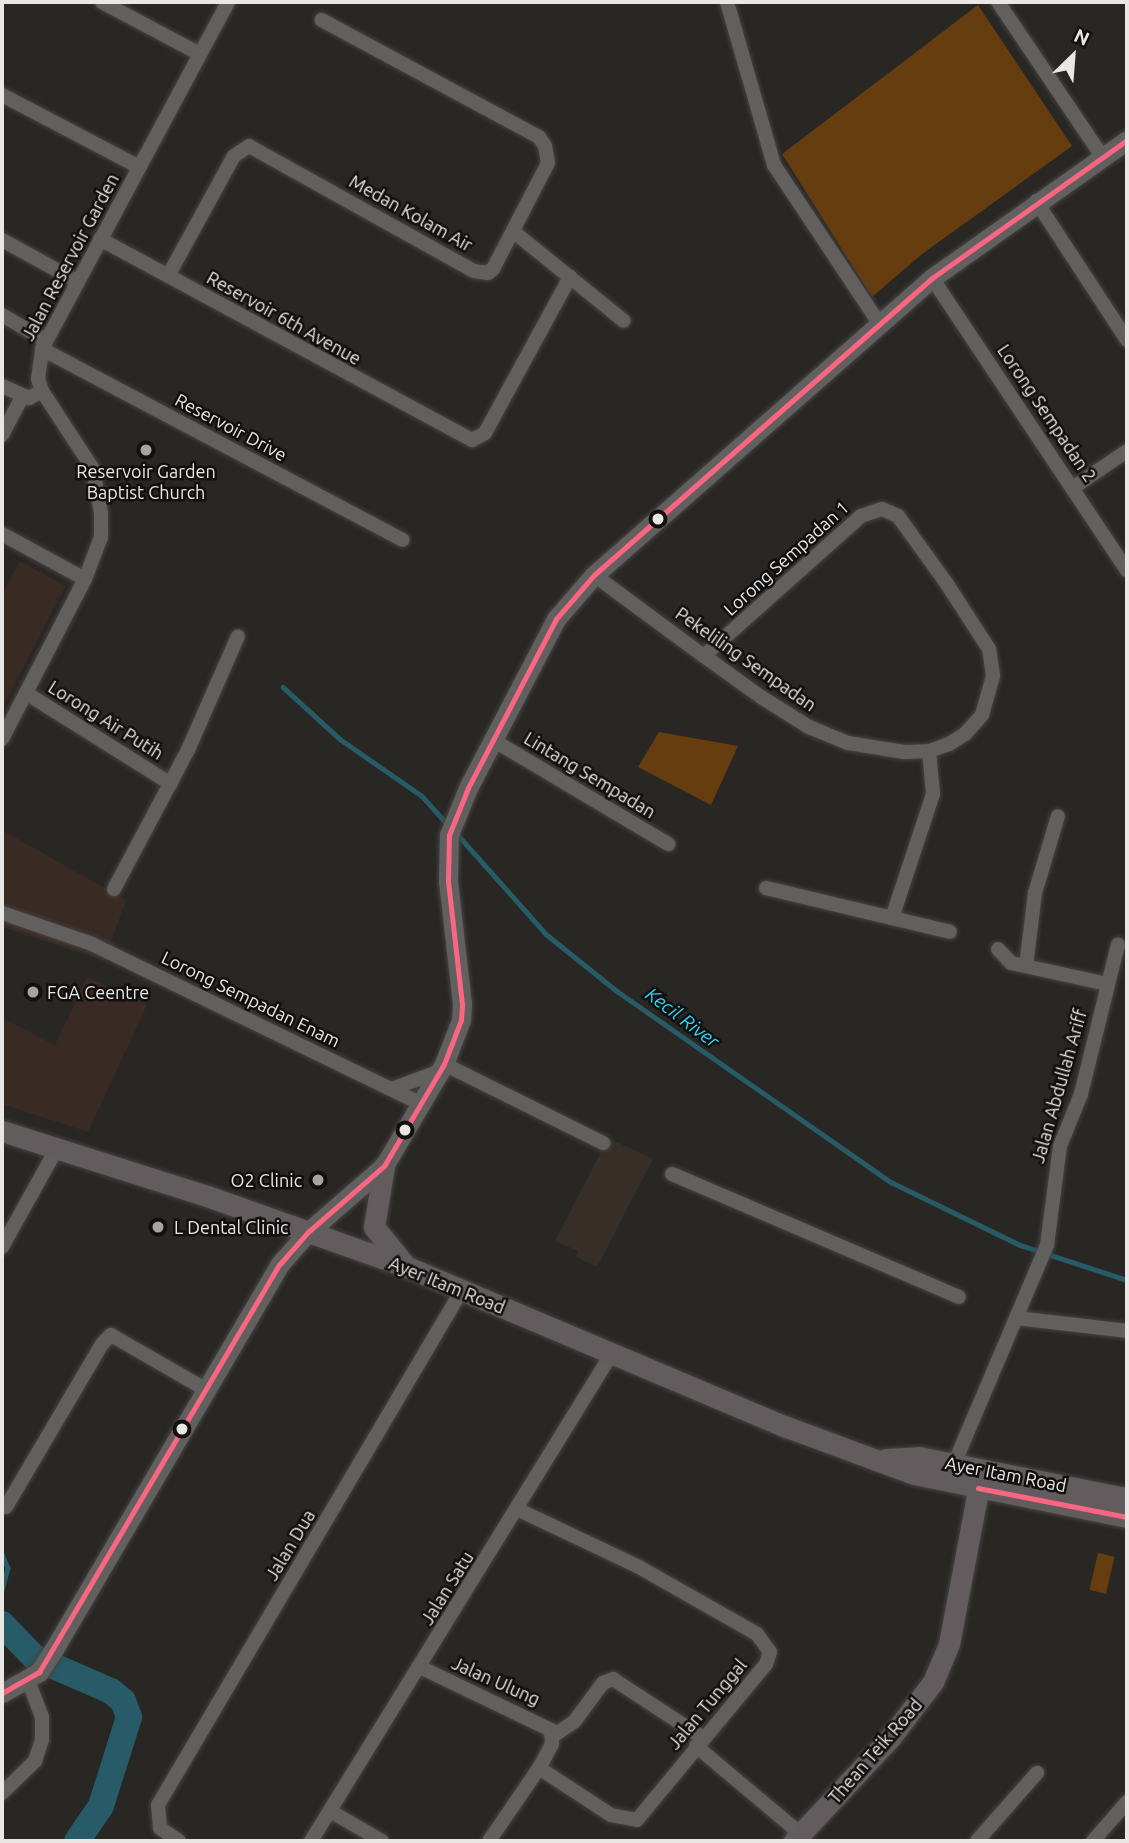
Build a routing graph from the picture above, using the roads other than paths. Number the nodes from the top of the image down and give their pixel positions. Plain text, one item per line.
1 (102, 2) edge
2 (228, 2) edge
3 (727, 2) edge
4 (998, 2) edge
5 (322, 20) dead end
6 (200, 54) junction
7 (2, 95) edge
8 (1127, 139) edge
9 (1102, 156) junction
10 (139, 167) junction
11 (1035, 201) junction
12 (514, 232) junction
13 (100, 239) junction
14 (2, 240) edge
15 (168, 276) junction
16 (570, 277) junction
17 (932, 278) junction
18 (77, 281) junction
19 (2, 315) edge
20 (624, 321) dead end
21 (879, 323) junction
22 (1127, 341) edge
23 (43, 344) junction
24 (2, 386) edge
25 (42, 391) junction
26 (22, 397) junction
27 (2, 435) edge
28 (1127, 450) edge
29 (1074, 487) junction
30 (2, 534) edge
31 (402, 540) dead end
32 (1127, 570) edge
33 (594, 575) junction
34 (85, 579) junction
35 (238, 636) dead end
36 (704, 656) junction
37 (26, 693) junction
38 (2, 739) edge
39 (493, 740) junction
40 (929, 751) junction
41 (171, 784) junction
42 (1058, 816) dead end
43 (668, 844) dead end
44 (766, 888) dead end
45 (114, 889) dead end
46 (2, 913) edge
47 (892, 918) junction
48 (950, 932) dead end
49 (1118, 944) dead end
50 (998, 949) dead end
51 (1026, 966) junction
52 (1107, 984) junction
53 (442, 1067) junction
54 (394, 1088) junction
55 (422, 1104) junction
56 (2, 1131) edge
57 (603, 1143) dead end
58 (57, 1148) junction
59 (384, 1166) junction
60 (672, 1174) dead end
61 (308, 1232) junction
62 (2, 1247) edge
63 (405, 1266) junction
64 (462, 1290) junction
65 (959, 1297) dead end
66 (1017, 1318) junction
67 (1127, 1331) edge
68 (612, 1353) junction
69 (205, 1390) junction
70 (884, 1460) junction
71 (954, 1464) junction
72 (980, 1479) junction
73 (1127, 1498) edge
74 (6, 1507) dead end
75 (519, 1510) junction
76 (1127, 1517) edge
77 (420, 1667) junction
78 (33, 1676) junction
79 (2, 1693) edge
80 (553, 1736) junction
81 (700, 1742) junction
82 (539, 1768) junction
83 (1037, 1773) dead end
84 (2, 1793) edge
85 (1127, 1802) edge
86 (330, 1811) junction
87 (797, 1838) edge
88 (178, 1841) edge
89 (311, 1841) edge
90 (382, 1841) edge
91 (489, 1841) edge
92 (977, 1841) edge
93 (1093, 1841) edge

1 - 6 street
2 - 6 street, Jalan Reservoir Garden
3 - 21 street
4 - 9 street
5 - 12 street, Medan Kolam Air
6 - 10 street, Jalan Reservoir Garden
7 - 10 street
8 - 9 street
9 - 11 street
10 - 13 street, Jalan Reservoir Garden
11 - 17 street
11 - 22 street
12 - 15 street, Medan Kolam Air
12 - 16 street
13 - 15 street, Reservoir 6th Avenue
13 - 18 street, Jalan Reservoir Garden
14 - 18 street
15 - 16 street, Reservoir 6th Avenue
16 - 20 street
17 - 21 street
17 - 29 street, Lorong Sempadan 2
18 - 23 street, Jalan Reservoir Garden
19 - 23 street, Reservoir Drive
21 - 33 street
23 - 25 street, Jalan Reservoir Garden
23 - 31 street, Reservoir Drive
24 - 26 street
25 - 26 street
25 - 34 street
26 - 27 street
28 - 29 street
29 - 32 street, Lorong Sempadan 2
30 - 34 street
33 - 36 street, Pekeliling Sempadan
33 - 39 street
34 - 37 street
35 - 41 street
36 - 40 street, Pekeliling Sempadan
36 - 40 street, Lorong Sempadan 1
37 - 38 street
37 - 41 street, Lorong Air Putih
39 - 43 street, Lintang Sempadan
39 - 53 street
40 - 47 street
41 - 45 street, Lorong Air Putih
42 - 51 street
44 - 47 street
46 - 54 street, Lorong Sempadan Enam
47 - 48 street
49 - 52 street, Jalan Abdullah Ariff
50 - 51 street
51 - 52 street
52 - 66 street, Jalan Abdullah Ariff
53 - 54 street
53 - 55 street
53 - 57 street
54 - 55 street, Lorong Sempadan Enam
55 - 59 street
56 - 58 main road, Ayer Itam Road
58 - 61 main road, Ayer Itam Road
58 - 62 street
59 - 61 street
59 - 63 main road
60 - 65 street
61 - 63 main road, Ayer Itam Road
61 - 69 street
63 - 64 main road, Ayer Itam Road
64 - 68 main road, Ayer Itam Road
64 - 88 street, Jalan Dua
66 - 67 street
66 - 71 street, Jalan Abdullah Ariff
68 - 70 main road, Ayer Itam Road
68 - 75 street, Jalan Satu
69 - 74 street
69 - 78 street
70 - 71 main road, Ayer Itam Road
70 - 72 main road, Ayer Itam Road
71 - 72 main road, Ayer Itam Road
72 - 73 main road, Ayer Itam Road
72 - 76 main road, Ayer Itam Road
72 - 87 main road, Thean Teik Road
75 - 77 street, Jalan Satu
75 - 81 street, Jalan Tunggal
77 - 80 street, Jalan Ulung
77 - 86 street, Jalan Satu
78 - 79 street
78 - 84 street
80 - 81 street
80 - 82 street
81 - 82 street, Jalan Tunggal
81 - 87 street
82 - 91 street
83 - 92 street
85 - 93 street
86 - 89 street, Jalan Satu
86 - 90 street

